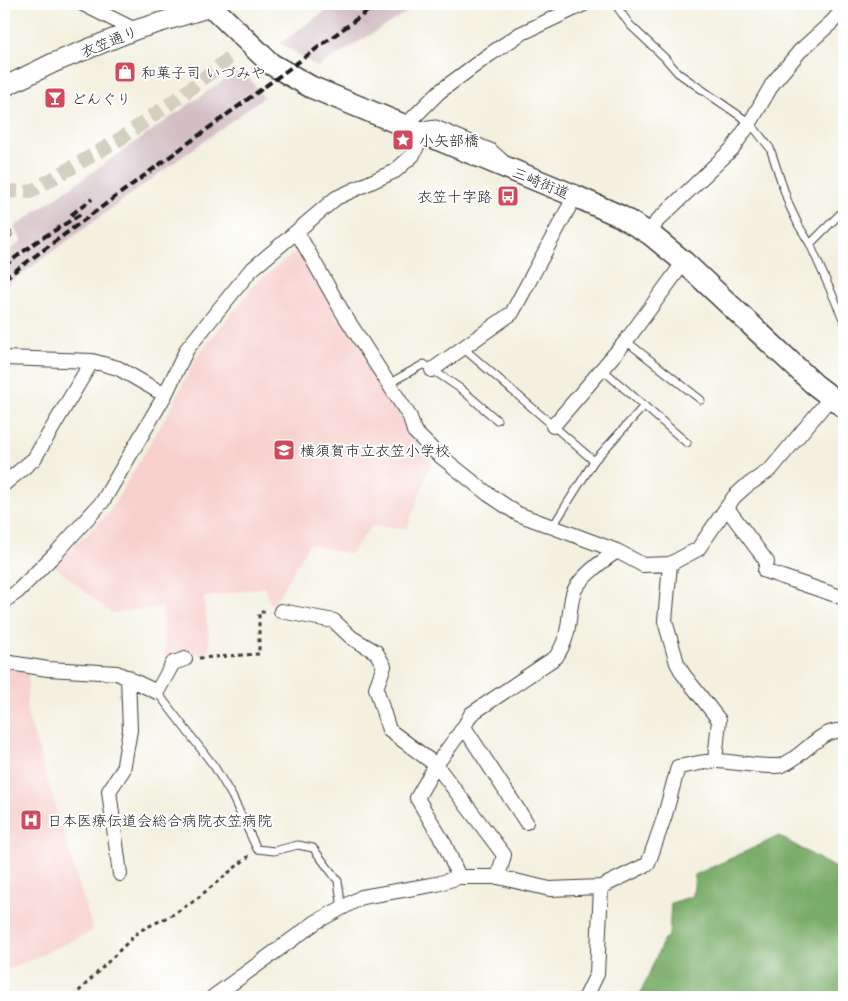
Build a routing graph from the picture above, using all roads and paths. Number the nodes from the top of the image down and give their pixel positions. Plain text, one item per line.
1 (83, 4) edge
2 (584, 4) edge
3 (615, 4) edge
4 (212, 5) edge
5 (844, 8) edge
6 (135, 30) junction
7 (4, 87) edge
8 (750, 123) junction
9 (416, 130) junction
10 (575, 196) junction
11 (844, 210) edge
12 (297, 232) junction
13 (650, 234) junction
14 (810, 244) junction
15 (684, 262) junction
16 (844, 321) edge
17 (626, 341) junction
18 (463, 348) junction
19 (4, 358) edge
20 (92, 361) junction
21 (432, 370) junction
22 (603, 370) junction
23 (388, 384) junction
24 (165, 395) junction
25 (701, 400) dead end
26 (840, 403) edge
27 (644, 406) junction
28 (497, 420) dead end
29 (553, 426) junction
30 (687, 443) dead end
31 (594, 461) junction
32 (4, 484) edge
33 (727, 508) junction
34 (553, 526) junction
35 (617, 551) junction
36 (670, 564) junction
37 (844, 598) edge
38 (4, 601) edge
39 (281, 611) joint
40 (185, 659) joint
41 (4, 662) edge
42 (128, 677) junction
43 (157, 692) junction
44 (464, 727) junction
45 (844, 731) edge
46 (715, 761) junction
47 (436, 765) junction
48 (526, 822) dead end
49 (257, 850) junction
50 (120, 874) dead end
51 (459, 877) junction
52 (498, 877) junction
53 (601, 887) junction
54 (342, 908) junction
55 (221, 994) edge
56 (73, 997) edge
57 (586, 997) edge

1 - 6 street
2 - 9 street
3 - 8 lane
4 - 6 street, 衣笠通り
4 - 9 main road, 三崎街道
5 - 8 street
6 - 7 street, 衣笠通り
8 - 13 street
8 - 14 lane
9 - 10 main road, 三崎街道
9 - 12 street
10 - 13 main road, 三崎街道
10 - 18 street
11 - 14 lane
12 - 23 street
12 - 24 street
13 - 15 main road, 三崎街道
14 - 16 lane
15 - 17 street
15 - 26 main road, 三崎街道
17 - 22 street
17 - 25 lane
18 - 21 street
18 - 29 lane
19 - 20 street
20 - 24 street
20 - 32 street
21 - 23 lane
21 - 28 lane
22 - 27 lane
22 - 29 street
23 - 34 street
24 - 38 street
26 - 33 street
27 - 30 lane
27 - 31 lane
29 - 31 lane
31 - 34 lane
33 - 36 street
33 - 37 street
34 - 35 street
35 - 36 street
35 - 44 street
36 - 46 street
39 - 40 path
39 - 47 street
40 - 43 street
41 - 42 street
42 - 43 street
42 - 50 street
43 - 49 lane
44 - 47 street
44 - 48 street
45 - 46 street
46 - 53 street
47 - 51 street
47 - 52 street
49 - 54 lane
49 - 56 path
51 - 52 street
51 - 54 street
52 - 53 street
53 - 57 street
54 - 55 street

